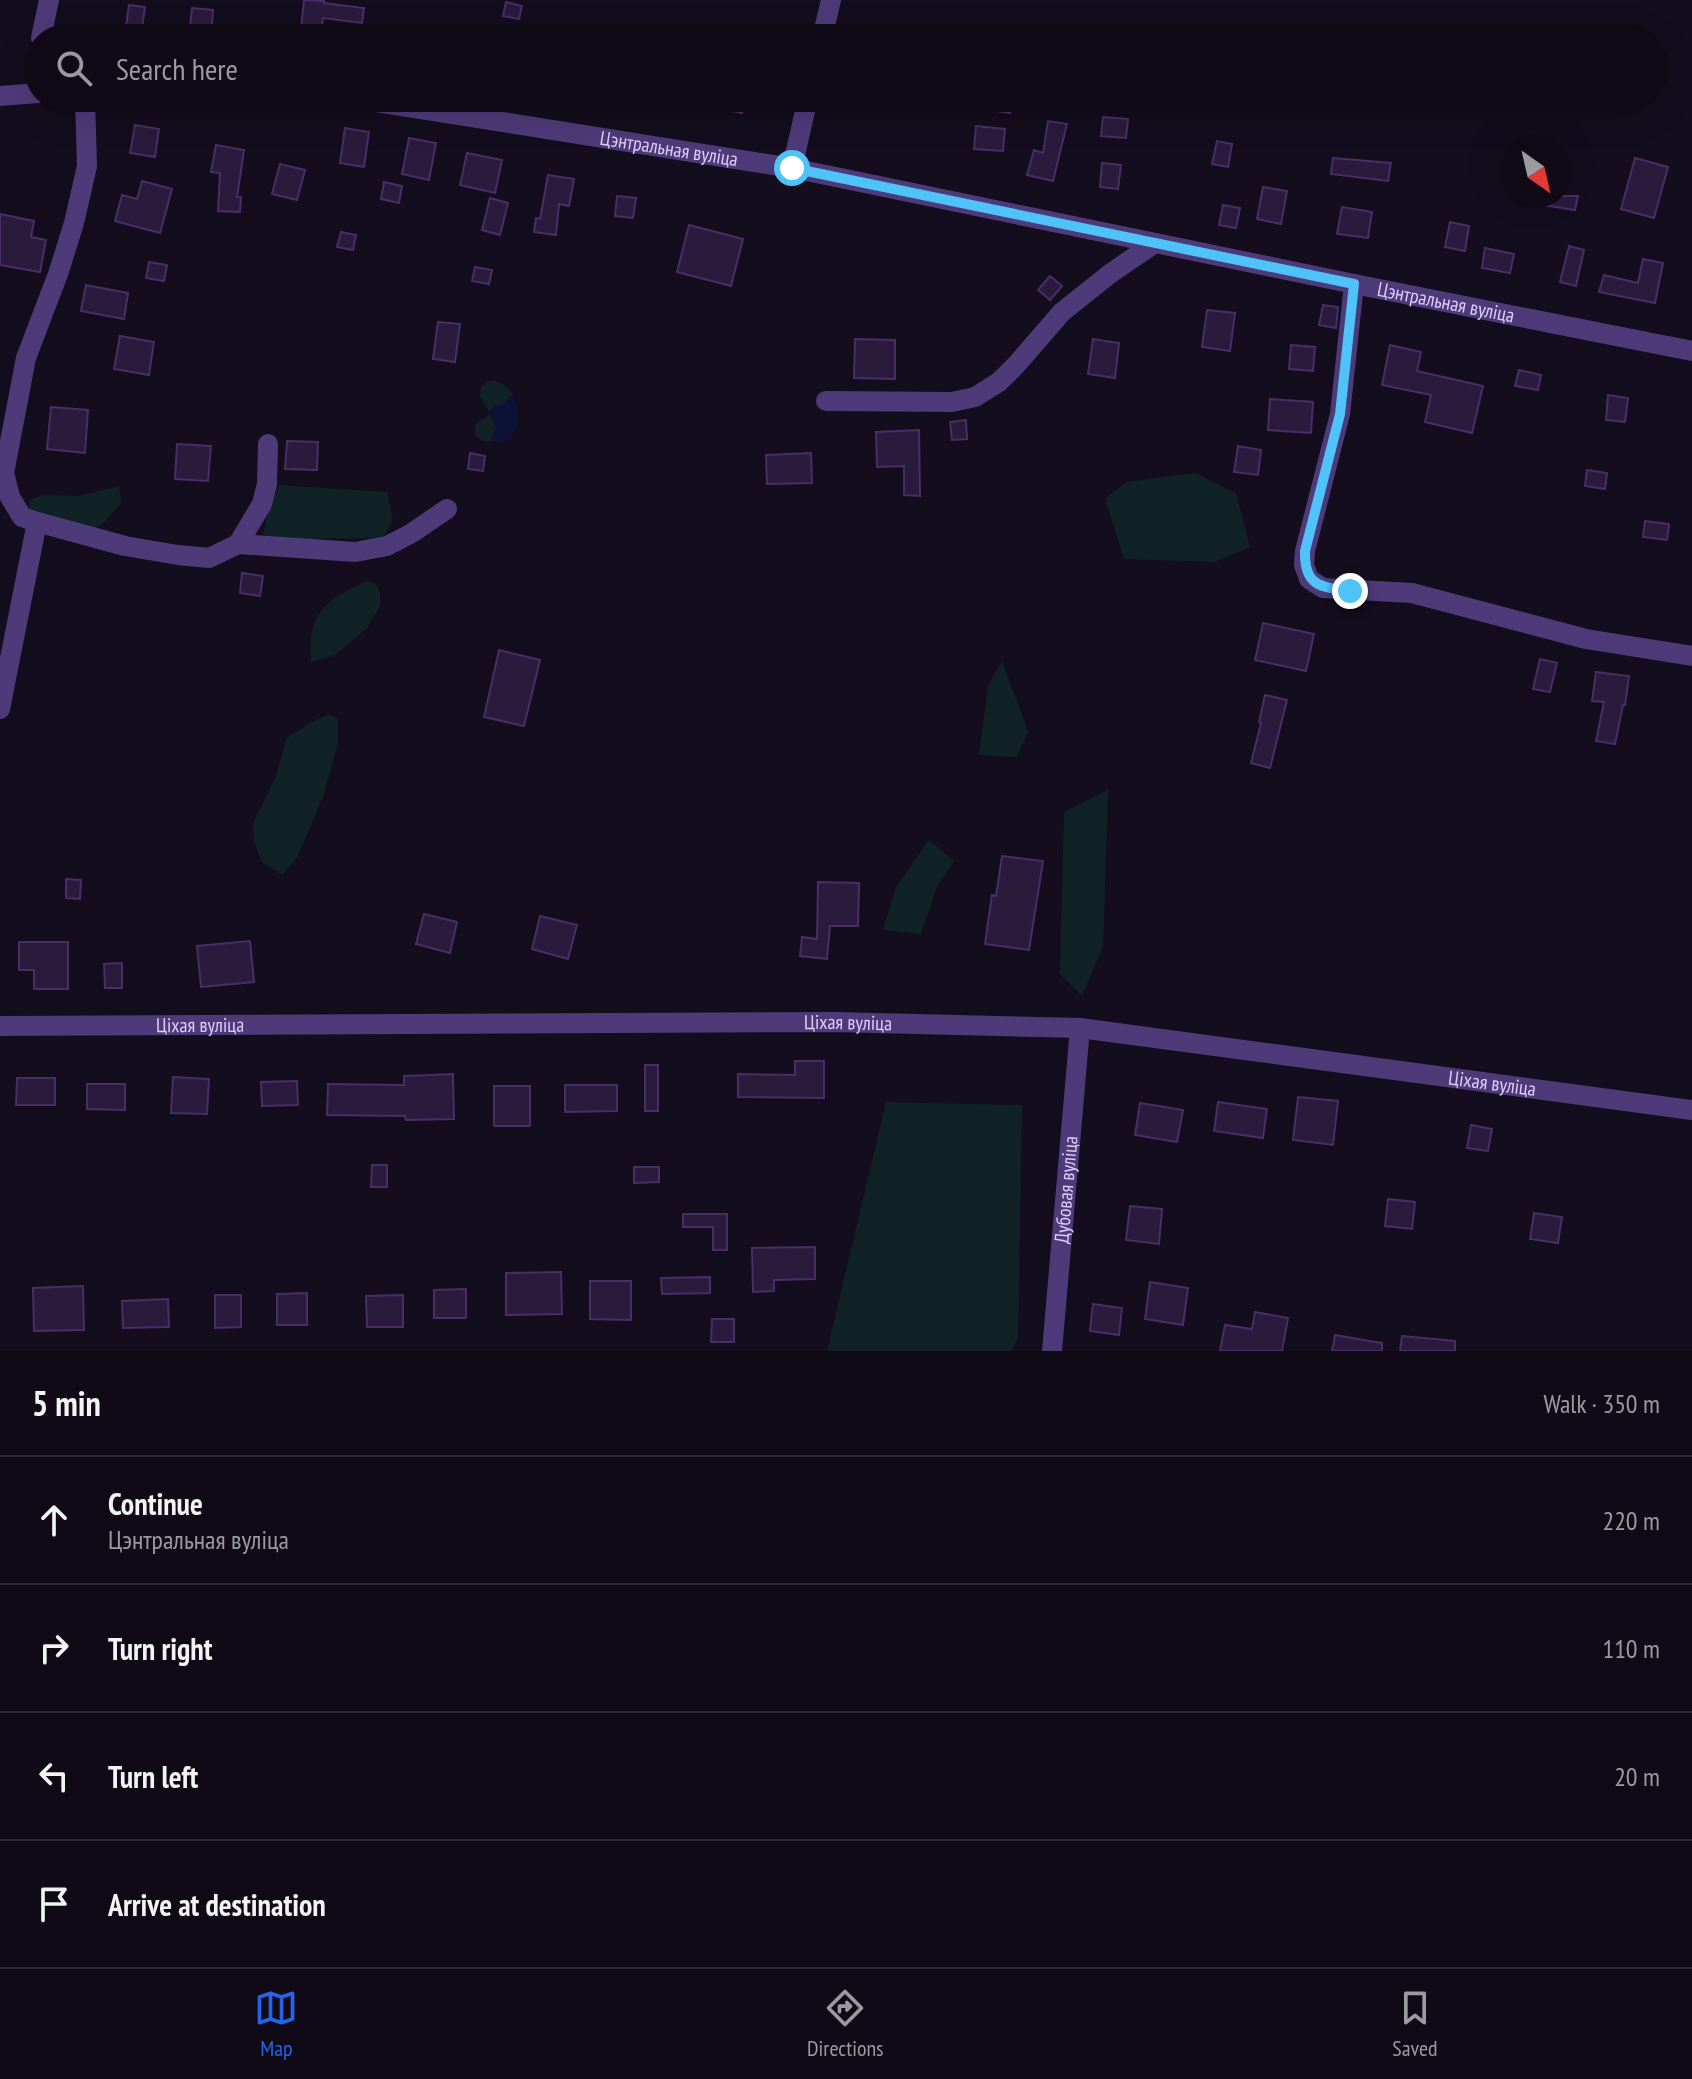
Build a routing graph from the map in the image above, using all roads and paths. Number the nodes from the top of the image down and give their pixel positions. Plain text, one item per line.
1 (49, 0) edge
2 (831, 0) edge
3 (44, 24) edge
4 (825, 24) edge
5 (24, 94) edge
6 (0, 96) edge
7 (85, 112) edge
8 (439, 112) edge
9 (805, 112) edge
10 (792, 168) junction
11 (1155, 243) junction
12 (1354, 284) junction
13 (1692, 351) edge
14 (826, 401) dead end
15 (268, 444) dead end
16 (447, 509) dead end
17 (37, 522) junction
18 (238, 544) junction
19 (1692, 656) edge
20 (0, 709) edge
21 (0, 1026) edge
22 (1080, 1028) junction
23 (1692, 1110) edge
24 (1052, 1351) edge

1 - 3 street
2 - 4 street
5 - 6 street
7 - 17 street
8 - 10 street, Цэнтральная вуліца
9 - 10 street
10 - 11 street, Цэнтральная вуліца
11 - 12 street, Цэнтральная вуліца
11 - 14 street
12 - 13 street, Цэнтральная вуліца
12 - 19 street
15 - 18 street
16 - 18 street
17 - 18 street
17 - 20 street
21 - 22 street, Ціхая вуліца
22 - 23 street, Ціхая вуліца
22 - 24 street, Дубовая вуліца

